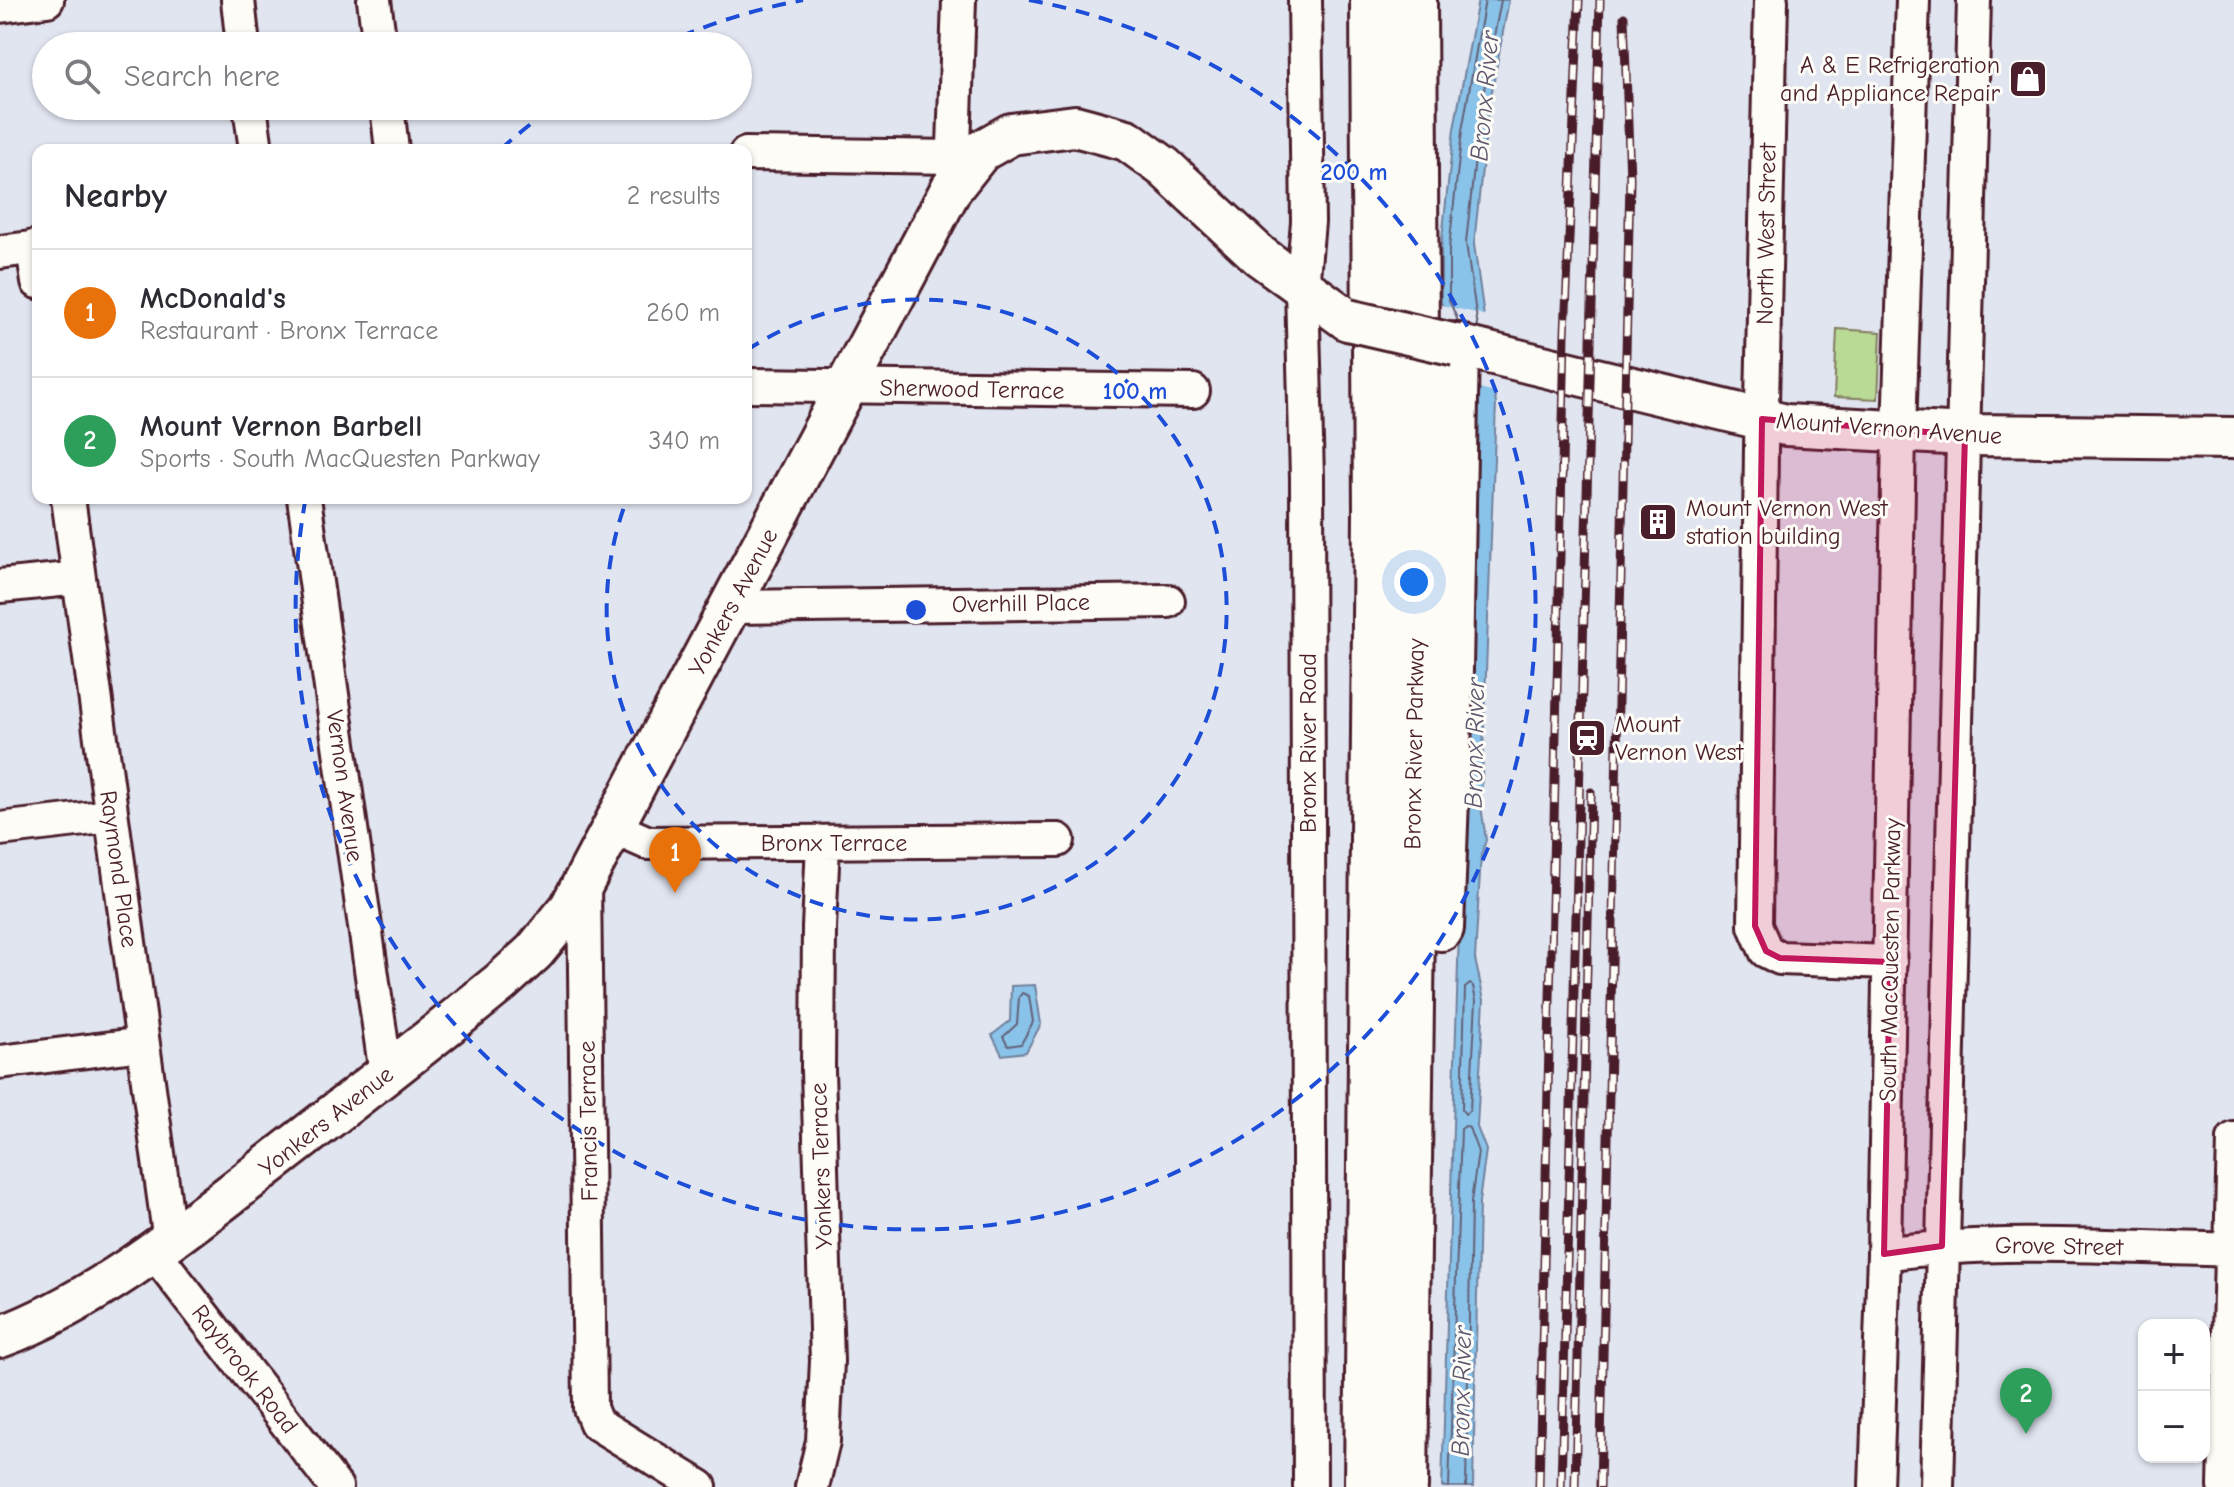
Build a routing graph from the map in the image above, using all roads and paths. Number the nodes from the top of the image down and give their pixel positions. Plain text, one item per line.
1 (47, 0) edge
2 (238, 0) edge
3 (374, 0) edge
4 (959, 0) edge
5 (1305, 0) edge
6 (1373, 0) edge
7 (1414, 0) edge
8 (1771, 0) edge
9 (1913, 0) edge
10 (1974, 0) edge
11 (0, 6) edge
12 (241, 32) edge
13 (378, 32) edge
14 (252, 120) edge
15 (389, 120) edge
16 (255, 144) edge
17 (391, 144) edge
18 (752, 155) edge
19 (953, 173) junction
20 (32, 248) edge
21 (0, 252) edge
22 (1302, 288) junction
23 (1456, 345) junction
24 (752, 385) edge
25 (847, 388) junction
26 (1193, 391) dead end
27 (1762, 419) junction
28 (1899, 432) junction
29 (1965, 435) junction
30 (2234, 438) edge
31 (69, 504) edge
32 (305, 504) edge
33 (79, 578) junction
34 (0, 586) edge
35 (1168, 601) dead end
36 (730, 607) junction
37 (111, 816) junction
38 (614, 828) junction
39 (0, 829) edge
40 (1058, 840) dead end
41 (823, 844) junction
42 (584, 882) junction
43 (1890, 962) junction
44 (143, 1044) junction
45 (0, 1062) edge
46 (386, 1074) junction
47 (2234, 1139) edge
48 (162, 1246) junction
49 (1942, 1246) junction
50 (2233, 1250) edge
51 (1884, 1254) junction
52 (1408, 1273) junction
53 (0, 1337) edge
54 (336, 1487) edge
55 (700, 1487) edge
56 (812, 1487) edge
57 (1310, 1487) edge
58 (1367, 1487) edge
59 (1405, 1487) edge
60 (1876, 1487) edge
61 (1937, 1487) edge
62 (2225, 1487) edge

1 - 11 street
2 - 12 street
3 - 13 street
4 - 19 street
5 - 22 street, Bronx River Road
6 - 58 highway, Bronx River Parkway
7 - 52 highway, Bronx River Parkway
8 - 27 street, North West Street
9 - 28 street, South MacQuesten Parkway
10 - 29 street
14 - 16 street
15 - 17 street
18 - 19 street
19 - 22 main road, Yonkers Avenue
19 - 25 main road, Yonkers Avenue
20 - 21 street
22 - 23 main road, Yonkers Avenue, bridge
22 - 57 street, Bronx River Road
23 - 27 main road, Mount Vernon Avenue
23 - 52 highway
24 - 25 street, Sherwood Terrace
25 - 26 street, Sherwood Terrace
25 - 36 main road, Yonkers Avenue
27 - 28 main road, Mount Vernon Avenue
27 - 43 street, North West Street
28 - 29 main road, Mount Vernon Avenue
28 - 43 street, South MacQuesten Parkway
29 - 30 main road, Mount Vernon Avenue
29 - 49 street
31 - 33 street, Raymond Place
32 - 46 street, Vernon Avenue
33 - 34 street
33 - 37 street, Raymond Place
35 - 36 street, Overhill Place
36 - 38 main road, Yonkers Avenue
37 - 39 street
37 - 44 street, Raymond Place
38 - 41 street, Bronx Terrace
38 - 42 main road, Yonkers Avenue
40 - 41 street, Bronx Terrace
41 - 56 street, Yonkers Terrace
42 - 46 main road, Yonkers Avenue
42 - 55 street, Francis Terrace
43 - 51 street, South MacQuesten Parkway
44 - 45 street
44 - 48 street, Raymond Place
46 - 48 main road, Yonkers Avenue
47 - 50 street
48 - 53 main road, Yonkers Avenue
48 - 54 street, Raybrook Road
49 - 50 street, Grove Street
49 - 51 street, Grove Street
49 - 61 street
50 - 62 street
51 - 60 street, South MacQuesten Parkway
52 - 59 highway, Bronx River Parkway

